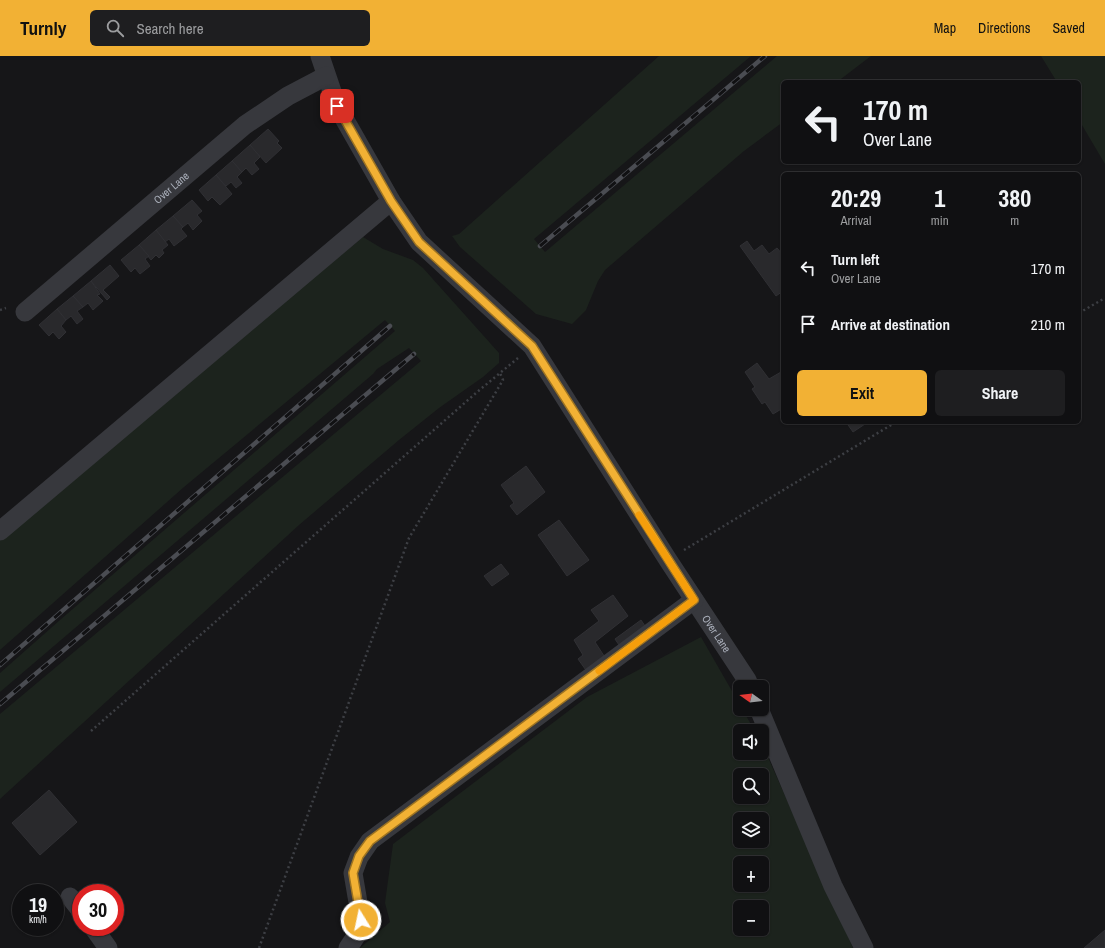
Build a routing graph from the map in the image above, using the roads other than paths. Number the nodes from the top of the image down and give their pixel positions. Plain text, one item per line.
1 (320, 56) edge
2 (326, 76) junction
3 (391, 201) junction
4 (25, 312) dead end
5 (0, 531) edge
6 (694, 600) junction
7 (747, 680) edge
8 (762, 716) edge
9 (99, 936) edge
10 (108, 948) edge
11 (348, 948) edge
12 (864, 948) edge

1 - 2 street, Over Lane
2 - 3 street, Over Lane
2 - 4 street, Over Lane
3 - 5 street
3 - 6 street, Over Lane
6 - 7 street, Over Lane
6 - 11 street
8 - 12 street
9 - 10 street

